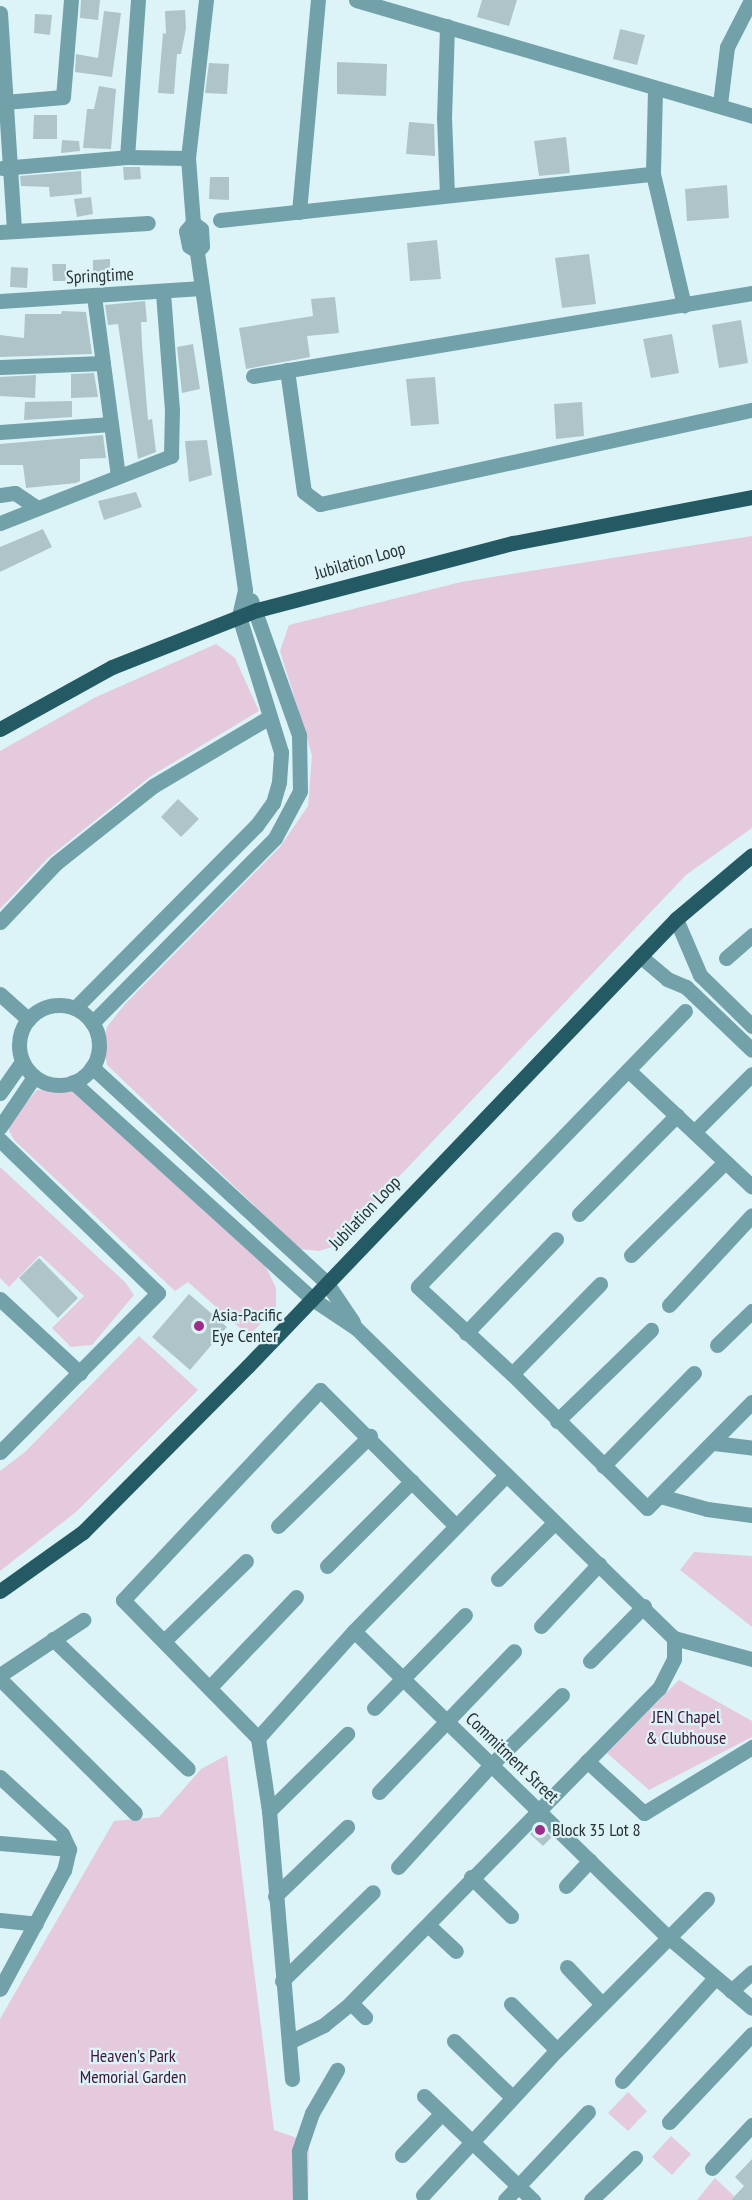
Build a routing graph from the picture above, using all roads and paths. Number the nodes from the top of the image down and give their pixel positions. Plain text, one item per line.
1 (70, 0) edge
2 (138, 0) edge
3 (206, 0) edge
4 (318, 0) edge
5 (356, 0) edge
6 (751, 0) edge
7 (0, 13) edge
8 (447, 26) junction
9 (655, 90) junction
10 (5, 102) junction
11 (720, 104) junction
12 (752, 116) edge
13 (127, 157) junction
14 (188, 158) junction
15 (5, 168) edge
16 (653, 174) junction
17 (447, 195) junction
18 (299, 212) junction
19 (220, 220) dead end
20 (148, 223) dead end
21 (7, 231) edge
22 (202, 288) junction
23 (163, 293) junction
24 (752, 293) edge
25 (94, 296) junction
26 (0, 301) edge
27 (684, 305) junction
28 (103, 363) junction
29 (0, 367) edge
30 (287, 370) junction
31 (254, 376) dead end
32 (752, 411) edge
33 (111, 424) junction
34 (0, 432) edge
35 (118, 477) junction
36 (0, 495) edge
37 (752, 497) edge
38 (36, 507) junction
39 (0, 523) edge
40 (245, 590) junction
41 (257, 610) junction
42 (239, 616) junction
43 (268, 718) junction
44 (0, 729) edge
45 (752, 855) edge
46 (676, 919) junction
47 (0, 922) edge
48 (752, 936) edge
49 (640, 956) junction
50 (726, 958) dead end
51 (700, 975) junction
52 (686, 987) junction
53 (0, 993) edge
54 (75, 1008) junction
55 (685, 1011) dead end
56 (28, 1019) junction
57 (92, 1023) junction
58 (752, 1026) edge
59 (752, 1050) edge
60 (22, 1061) junction
61 (92, 1067) junction
62 (628, 1070) junction
63 (752, 1074) edge
64 (34, 1077) junction
65 (74, 1082) junction
66 (0, 1093) edge
67 (677, 1115) junction
68 (0, 1127) edge
69 (694, 1132) junction
70 (0, 1140) edge
71 (724, 1163) junction
72 (752, 1187) edge
73 (579, 1214) dead end
74 (752, 1215) edge
75 (556, 1239) dead end
76 (631, 1255) dead end
77 (326, 1282) junction
78 (600, 1284) dead end
79 (311, 1298) junction
80 (0, 1299) edge
81 (669, 1305) dead end
82 (752, 1311) edge
83 (356, 1328) junction
84 (651, 1330) dead end
85 (466, 1333) junction
86 (717, 1345) dead end
87 (80, 1373) junction
88 (694, 1373) dead end
89 (512, 1374) junction
90 (752, 1402) edge
91 (557, 1421) junction
92 (370, 1436) junction
93 (714, 1443) junction
94 (752, 1448) edge
95 (0, 1452) edge
96 (603, 1466) junction
97 (506, 1475) junction
98 (412, 1481) junction
99 (660, 1497) junction
100 (752, 1515) edge
101 (554, 1523) junction
102 (278, 1526) dead end
103 (456, 1526) junction
104 (246, 1561) dead end
105 (599, 1564) junction
106 (327, 1566) dead end
107 (498, 1579) dead end
108 (0, 1591) edge
109 (297, 1597) dead end
110 (644, 1606) junction
111 (465, 1615) dead end
112 (83, 1620) dead end
113 (541, 1626) dead end
114 (354, 1631) junction
115 (674, 1638) junction
116 (53, 1639) junction
117 (165, 1641) junction
118 (514, 1651) dead end
119 (752, 1659) edge
120 (590, 1661) dead end
121 (0, 1677) edge
122 (403, 1679) junction
123 (211, 1686) junction
124 (562, 1695) dead end
125 (374, 1708) dead end
126 (446, 1722) junction
127 (347, 1734) dead end
128 (258, 1738) junction
129 (752, 1747) edge
130 (587, 1761) junction
131 (490, 1766) junction
132 (188, 1769) dead end
133 (0, 1777) edge
134 (379, 1792) dead end
135 (538, 1810) junction
136 (269, 1811) junction
137 (135, 1812) dead end
138 (347, 1827) dead end
139 (0, 1843) edge
140 (69, 1849) junction
141 (590, 1860) junction
142 (398, 1867) dead end
143 (471, 1877) junction
144 (566, 1886) dead end
145 (373, 1892) dead end
146 (275, 1896) junction
147 (707, 1899) dead end
148 (511, 1916) dead end
149 (0, 1920) edge
150 (36, 1924) junction
151 (428, 1925) junction
152 (667, 1936) junction
153 (456, 1952) dead end
154 (567, 1967) dead end
155 (752, 1972) edge
156 (715, 1978) junction
157 (282, 1981) junction
158 (0, 1989) edge
159 (731, 1991) junction
160 (351, 2003) junction
161 (511, 2004) dead end
162 (602, 2004) junction
163 (752, 2008) edge
164 (364, 2017) dead end
165 (752, 2034) edge
166 (454, 2041) dead end
167 (289, 2042) junction
168 (557, 2050) junction
169 (337, 2070) dead end
170 (292, 2079) dead end
171 (622, 2081) dead end
172 (424, 2096) dead end
173 (512, 2097) junction
174 (588, 2112) dead end
175 (442, 2113) junction
176 (669, 2122) dead end
177 (752, 2125) edge
178 (473, 2144) junction
179 (402, 2155) dead end
180 (635, 2158) dead end
181 (712, 2168) dead end
182 (519, 2186) junction
183 (423, 2195) dead end
184 (300, 2200) edge
185 (505, 2200) edge
186 (532, 2200) edge
187 (591, 2200) edge

1 - 10 street
2 - 13 street
3 - 14 street
4 - 18 street
5 - 8 street
6 - 11 street
7 - 10 street
8 - 9 street
8 - 17 street
9 - 11 street
9 - 16 street
10 - 15 street
11 - 12 street
13 - 14 street
13 - 15 street
14 - 22 street
15 - 21 street
16 - 17 street
16 - 27 street
17 - 18 street
18 - 19 street
20 - 21 street
22 - 23 street, Springtime
22 - 40 street
23 - 25 street, Springtime
23 - 35 street
24 - 27 street
25 - 26 street, Springtime
25 - 28 street
27 - 30 street
28 - 29 street
28 - 33 street
30 - 31 street
30 - 32 street
33 - 34 street
33 - 35 street
35 - 38 street
36 - 38 street
37 - 41 main road, Jubilation Loop
38 - 39 street
40 - 41 street
40 - 42 street
41 - 42 main road, Jubilation Loop
41 - 57 street
42 - 43 street
42 - 44 main road, Jubilation Loop
43 - 47 street
43 - 54 street
45 - 46 main road, Jubilation Loop
46 - 49 main road, Jubilation Loop
46 - 51 street
48 - 50 street
49 - 52 street
49 - 77 main road, Jubilation Loop
51 - 52 street
51 - 58 street
52 - 59 street
53 - 56 street
54 - 56 street
54 - 57 street
55 - 62 street
56 - 60 street
57 - 61 street
60 - 64 street
60 - 66 street
61 - 65 street
61 - 77 street
62 - 67 street
62 - 85 street
63 - 69 street
64 - 65 street
64 - 68 street
65 - 79 street
67 - 69 street
67 - 73 street
69 - 71 street
70 - 87 street
71 - 72 street
71 - 76 street
74 - 81 street
75 - 85 street
77 - 79 main road, Jubilation Loop
77 - 83 street
78 - 89 street
79 - 83 street
79 - 108 main road, Jubilation Loop
80 - 87 street
82 - 86 street
83 - 97 street
84 - 91 street
85 - 89 street
87 - 95 street
88 - 96 street
89 - 91 street
90 - 93 street
91 - 96 street
92 - 98 street
92 - 102 street
92 - 117 street
93 - 94 street
93 - 99 street
96 - 99 street
97 - 101 street
97 - 103 street
98 - 103 street
98 - 106 street
99 - 100 street
101 - 105 street
101 - 107 street
103 - 114 street
104 - 117 street
105 - 110 street
105 - 113 street
109 - 123 street
110 - 115 street
110 - 120 street
111 - 122 street
112 - 116 street
114 - 122 street, Commitment Street
114 - 128 street
115 - 119 street
115 - 130 street
116 - 121 street
116 - 132 street
117 - 123 street
118 - 126 street
121 - 137 street
122 - 125 street
122 - 126 street, Commitment Street
123 - 128 street
124 - 131 street
126 - 131 street, Commitment Street
126 - 134 street
127 - 136 street
128 - 136 street
129 - 130 street
130 - 135 street
131 - 135 street, Commitment Street
131 - 142 street
133 - 140 street
135 - 141 street, Commitment Street
135 - 143 street
136 - 146 street
138 - 146 street
139 - 140 street
140 - 150 street
141 - 144 street
141 - 152 street, Commitment Street
143 - 148 street
143 - 151 street
145 - 157 street
146 - 157 street
147 - 152 street
149 - 150 street
150 - 158 street
151 - 153 street
151 - 160 street
152 - 156 street, Commitment Street
152 - 162 street
154 - 162 street
155 - 159 street
156 - 159 street, Commitment Street
156 - 171 street
157 - 167 street
159 - 163 street, Commitment Street
160 - 164 street
160 - 167 street
161 - 168 street
162 - 168 street
165 - 176 street
166 - 173 street
167 - 170 street
168 - 173 street
169 - 184 street
172 - 175 street
173 - 178 street
174 - 182 street
175 - 178 street
175 - 179 street
177 - 181 street
178 - 182 street
178 - 183 street
180 - 187 street
182 - 185 street
182 - 186 street

